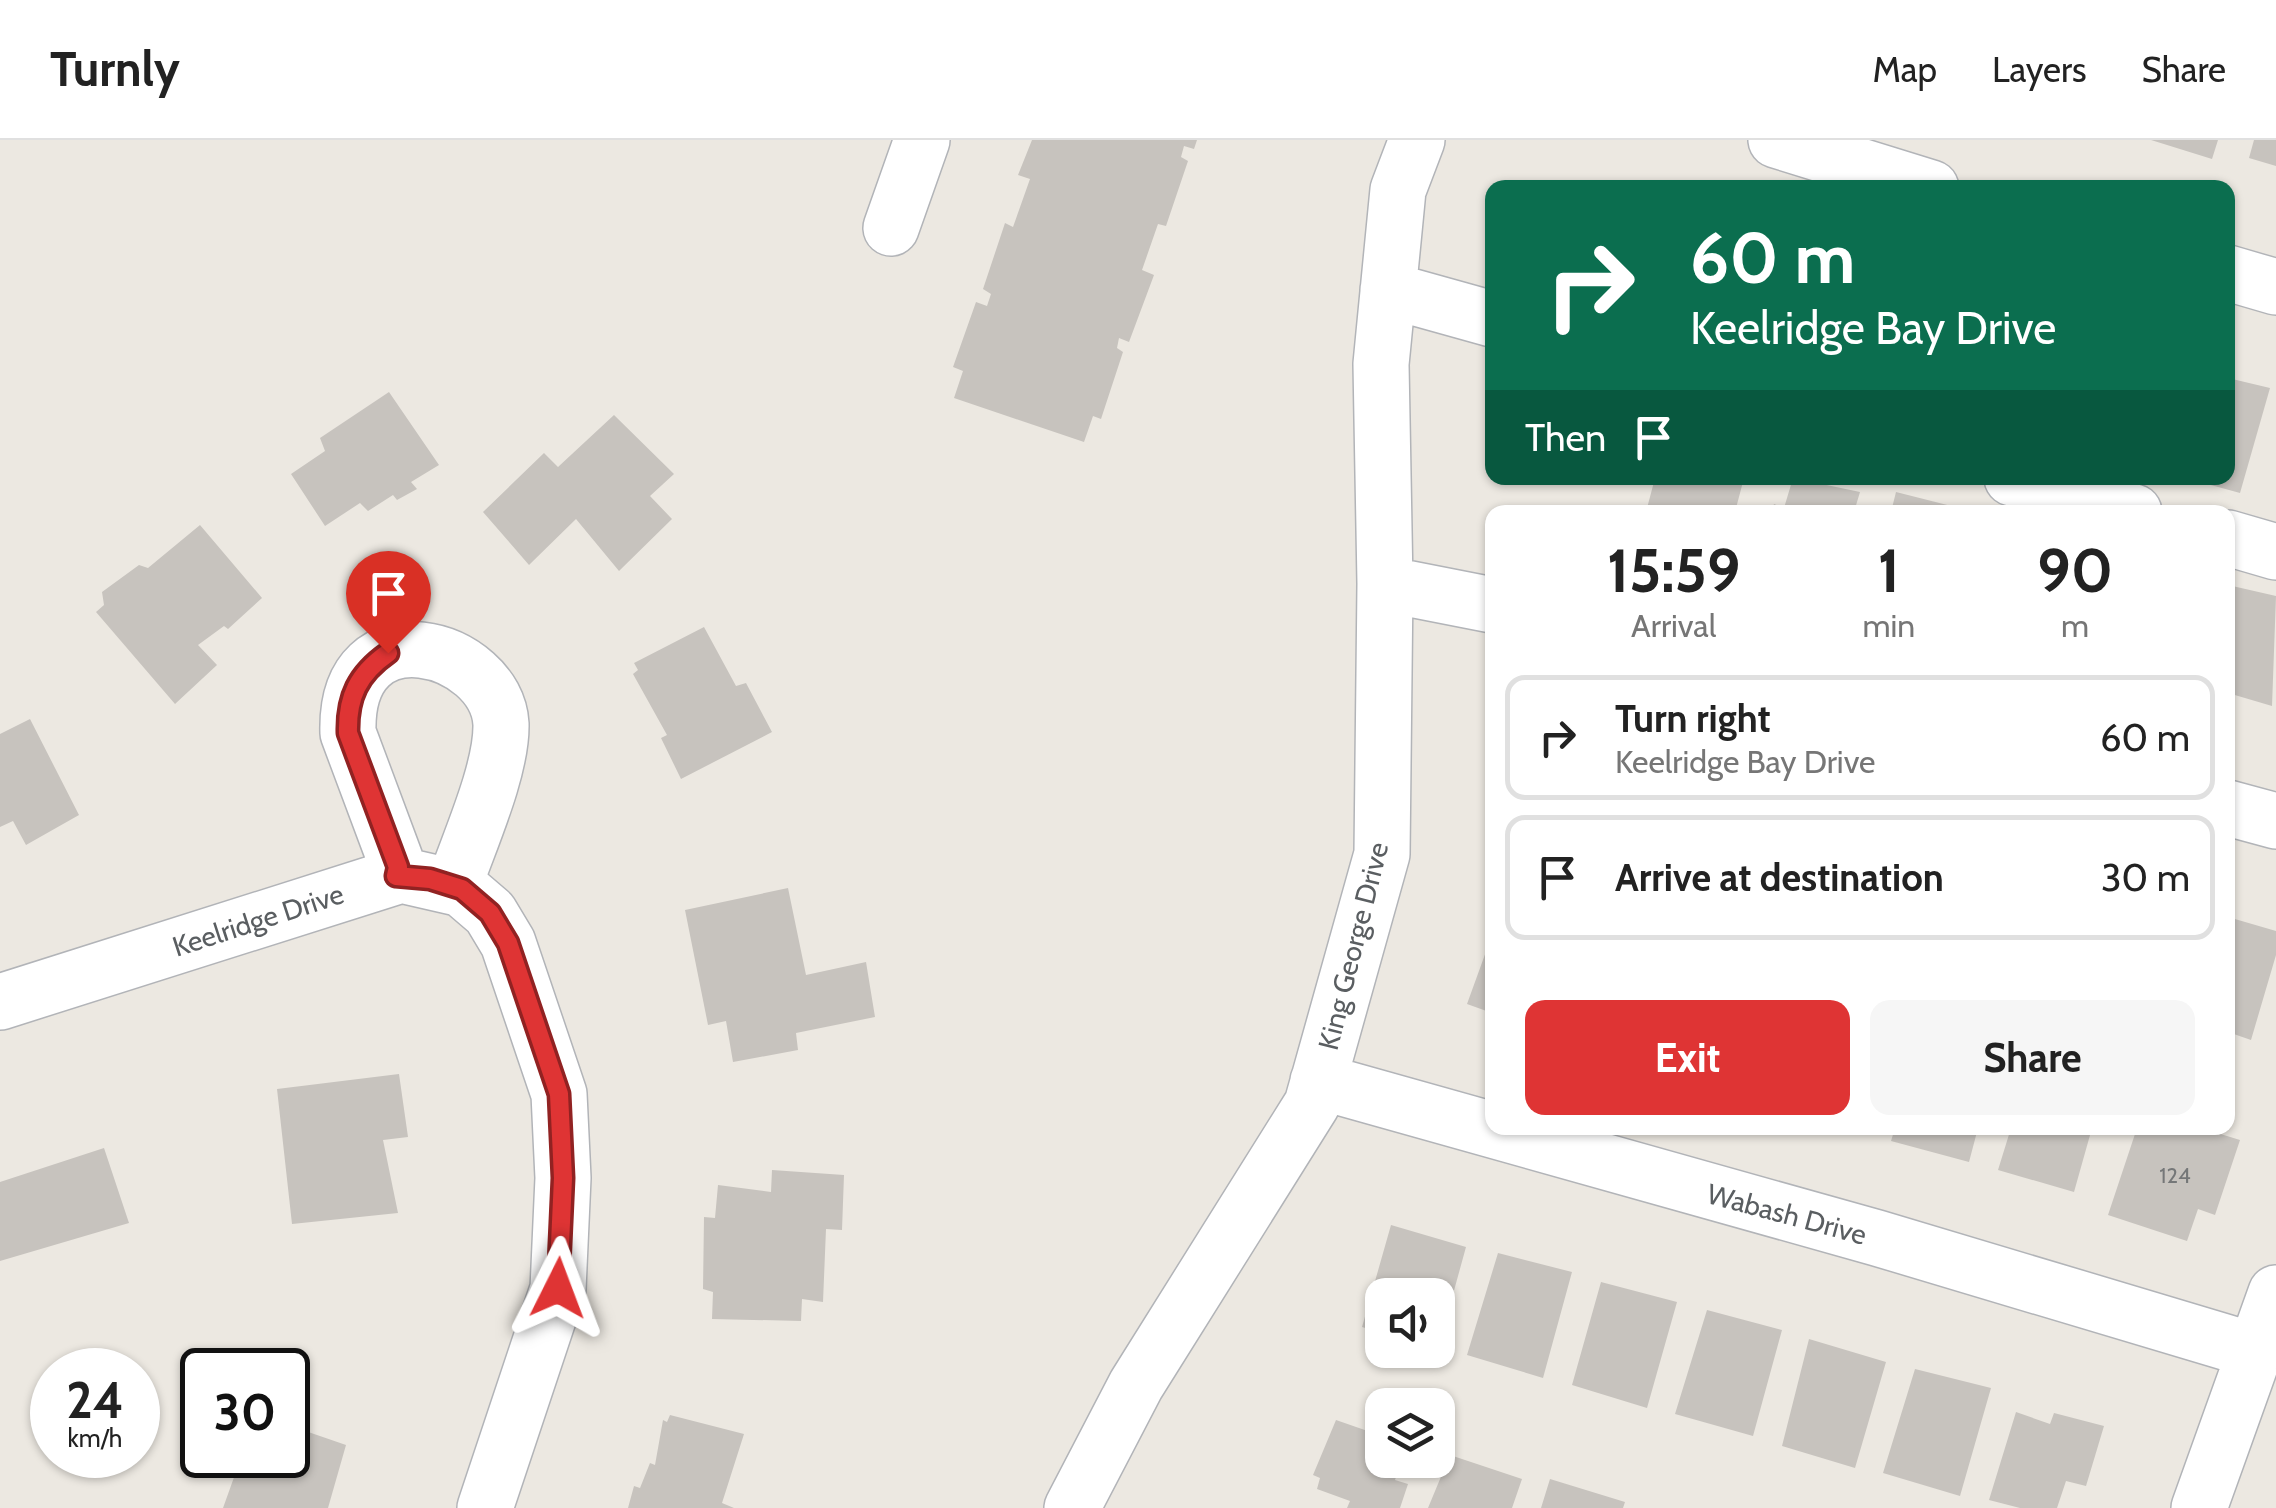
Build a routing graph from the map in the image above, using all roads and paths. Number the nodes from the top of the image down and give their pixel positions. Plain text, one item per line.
1 (922, 140) edge
2 (1417, 140) edge
3 (1776, 140) edge
4 (1906, 180) edge
5 (892, 228) dead end
6 (2235, 275) edge
7 (2276, 287) edge
8 (1388, 290) junction
9 (1485, 317) edge
10 (2037, 485) edge
11 (2109, 505) edge
12 (2235, 540) edge
13 (2276, 552) edge
14 (1385, 584) junction
15 (1485, 605) edge
16 (2235, 810) edge
17 (2276, 822) edge
18 (396, 876) junction
19 (454, 886) junction
20 (0, 1002) edge
21 (1318, 1081) junction
22 (1485, 1128) edge
23 (1510, 1135) edge
24 (2276, 1293) edge
25 (2255, 1351) junction
26 (485, 1508) edge
27 (1072, 1508) edge
28 (2199, 1508) edge

1 - 5 street
2 - 8 street, King George Drive
3 - 4 street
6 - 7 street
8 - 9 street
8 - 14 street, King George Drive
10 - 11 street
12 - 13 street
14 - 15 street
14 - 21 street, King George Drive
16 - 17 street
18 - 19 street, Keelridge Drive
18 - 19 street
18 - 20 street, Keelridge Drive
19 - 26 street, Keelridge Drive
21 - 22 street, Wabash Drive
21 - 27 street, King George Drive
23 - 25 street, Wabash Drive
24 - 25 street
25 - 28 street

